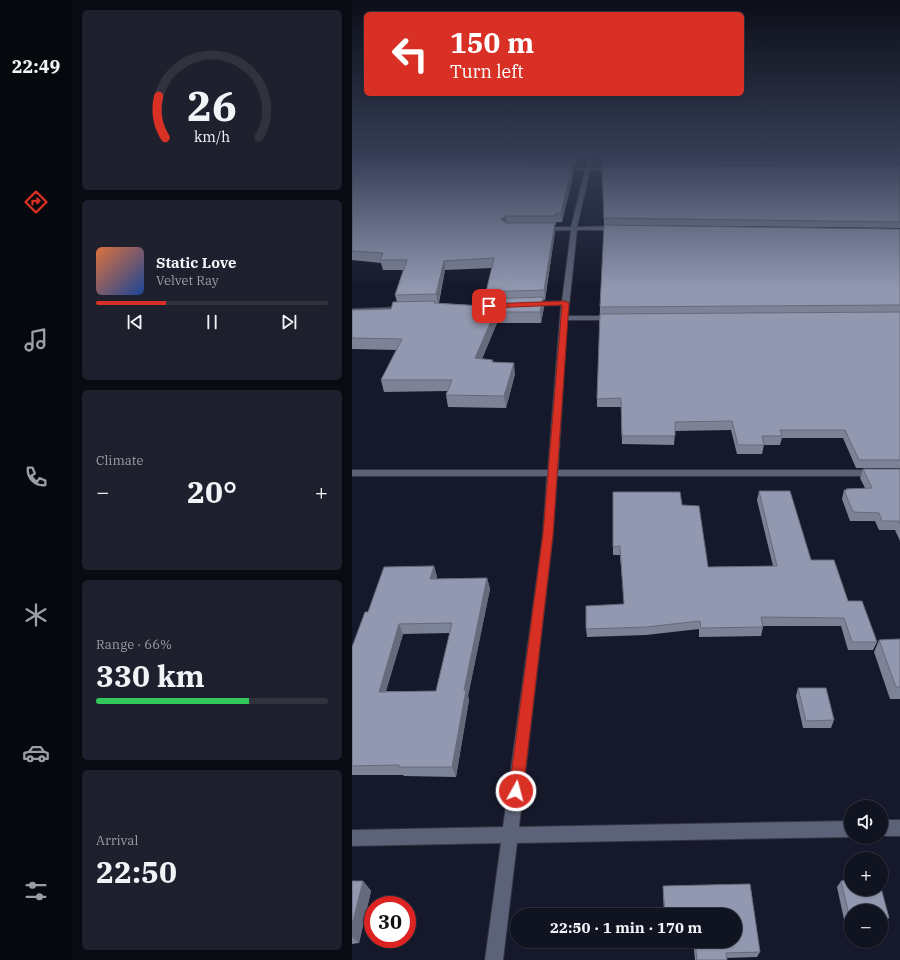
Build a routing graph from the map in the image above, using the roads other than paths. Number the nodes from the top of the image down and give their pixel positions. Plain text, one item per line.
1 (581, 200) edge
2 (574, 228) junction
3 (622, 228) edge
4 (536, 229) edge
5 (565, 303) junction
6 (526, 304) edge
7 (415, 308) edge
8 (352, 311) edge
9 (564, 318) junction
10 (620, 318) edge
11 (352, 473) edge
12 (900, 473) edge
13 (553, 474) junction
14 (888, 828) edge
15 (900, 828) edge
16 (844, 829) edge
17 (510, 836) junction
18 (352, 838) edge
19 (494, 960) edge

1 - 2 street
2 - 3 street
2 - 4 street
2 - 5 street
5 - 6 street
5 - 9 street
7 - 8 street
9 - 10 street
9 - 13 street
11 - 13 street
12 - 13 street
13 - 17 street
14 - 15 street
16 - 17 street
17 - 18 street
17 - 19 street

